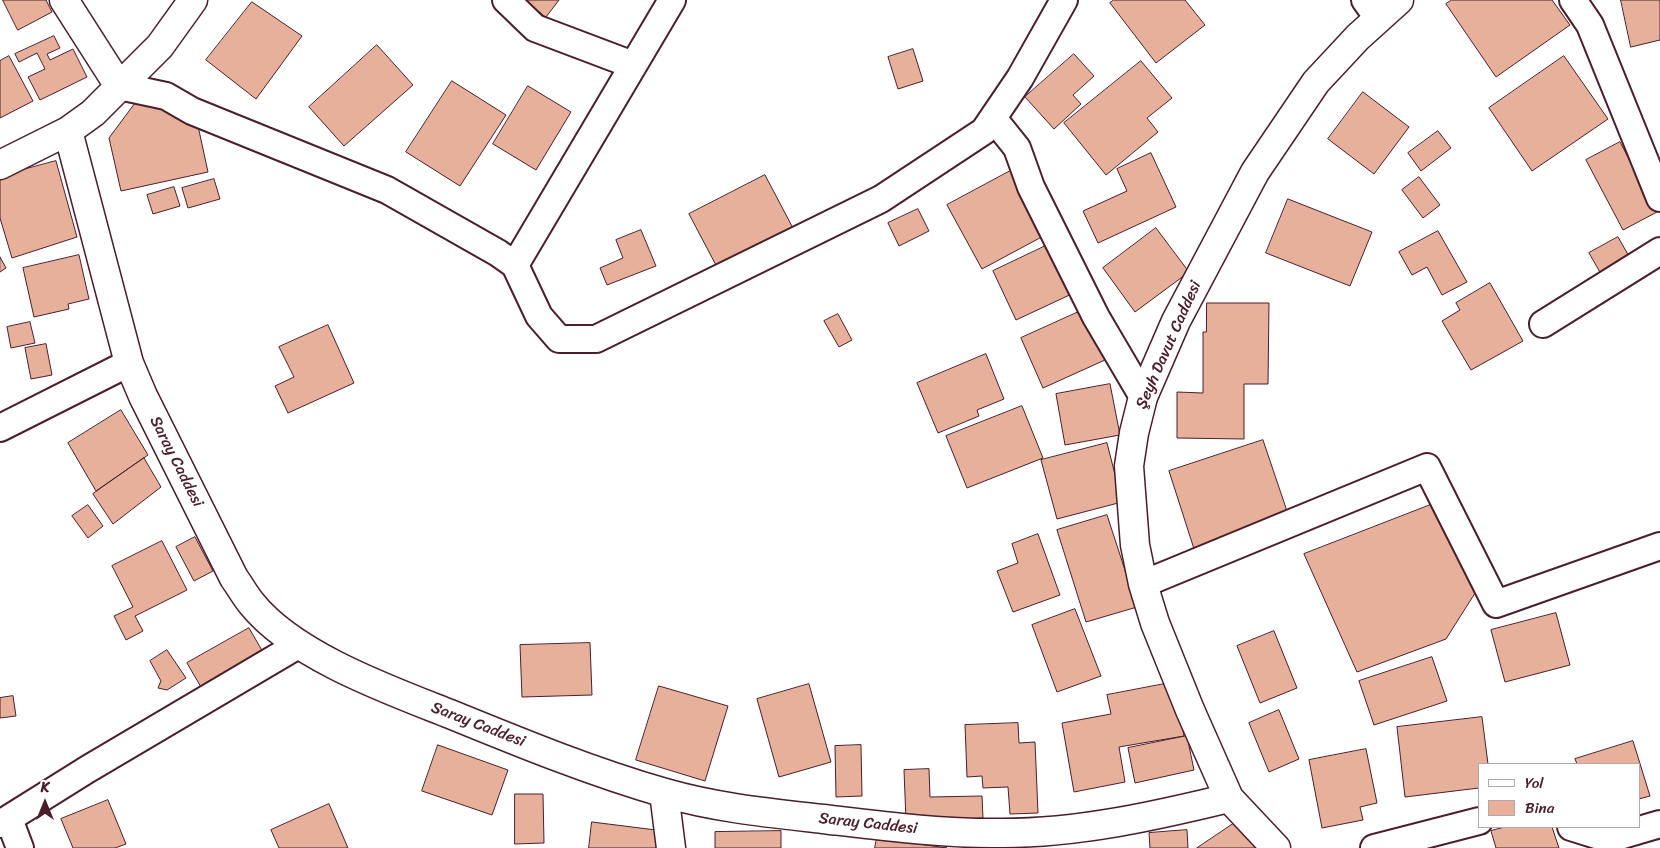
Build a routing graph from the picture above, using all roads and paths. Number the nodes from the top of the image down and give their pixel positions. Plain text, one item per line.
1 (64, 0) edge
2 (193, 0) edge
3 (506, 0) edge
4 (672, 0) edge
5 (1064, 0) edge
6 (1399, 0) edge
7 (1573, 0) edge
8 (1371, 9) edge
9 (633, 65) junction
10 (119, 86) junction
11 (993, 118) junction
12 (68, 131) junction
13 (0, 165) edge
14 (1660, 198) edge
15 (1660, 251) edge
16 (515, 264) junction
17 (1543, 324) dead end
18 (130, 363) junction
19 (1143, 397) junction
20 (0, 428) edge
21 (1660, 546) edge
22 (1143, 584) junction
23 (298, 645) junction
24 (664, 793) junction
25 (1229, 798) junction
26 (1478, 821) edge
27 (4, 822) edge
28 (1660, 824) edge
29 (1573, 828) edge
30 (20, 848) edge
31 (671, 848) edge
32 (1276, 848) edge
33 (1374, 848) edge

1 - 10 street
2 - 10 street
3 - 9 street
4 - 9 street
5 - 11 street
6 - 8 street, Şeyh Davut Caddesi
7 - 14 street
8 - 19 street, Şeyh Davut Caddesi
9 - 16 street
10 - 12 street
10 - 16 street
11 - 16 street
11 - 19 street
12 - 13 street
12 - 18 street, Saray Caddesi
15 - 17 street
18 - 20 street
18 - 23 street, Saray Caddesi
19 - 22 street, Şeyh Davut Caddesi
21 - 22 street
22 - 25 street, Şeyh Davut Caddesi
23 - 24 street, Saray Caddesi
23 - 27 street
24 - 25 street, Saray Caddesi
24 - 31 street
25 - 32 street, Şeyh Davut Caddesi
26 - 33 street
27 - 30 street
28 - 29 street

